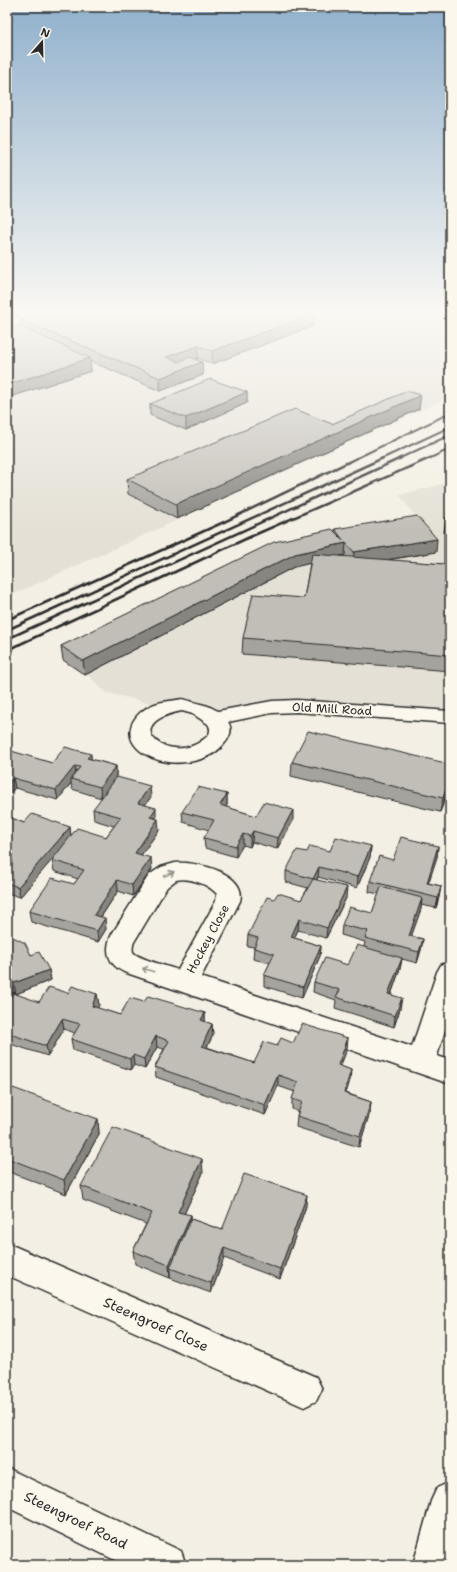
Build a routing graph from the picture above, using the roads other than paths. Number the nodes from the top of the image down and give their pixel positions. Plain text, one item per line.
1 (450, 717) edge
2 (216, 718) dead end
3 (450, 972) edge
4 (185, 982) junction
5 (421, 1062) junction
6 (450, 1072) edge
7 (7, 1259) edge
8 (304, 1389) dead end
9 (7, 1486) edge
10 (450, 1501) edge
11 (167, 1565) edge
12 (432, 1565) edge

1 - 2 street, Old Mill Road
3 - 5 street
4 -> 4 street, Hockey Close
4 - 5 street, Hockey Close
5 - 6 street, Hockey Close
7 - 8 street, Steengroef Close
9 - 11 street, Steengroef Road
10 - 12 street

